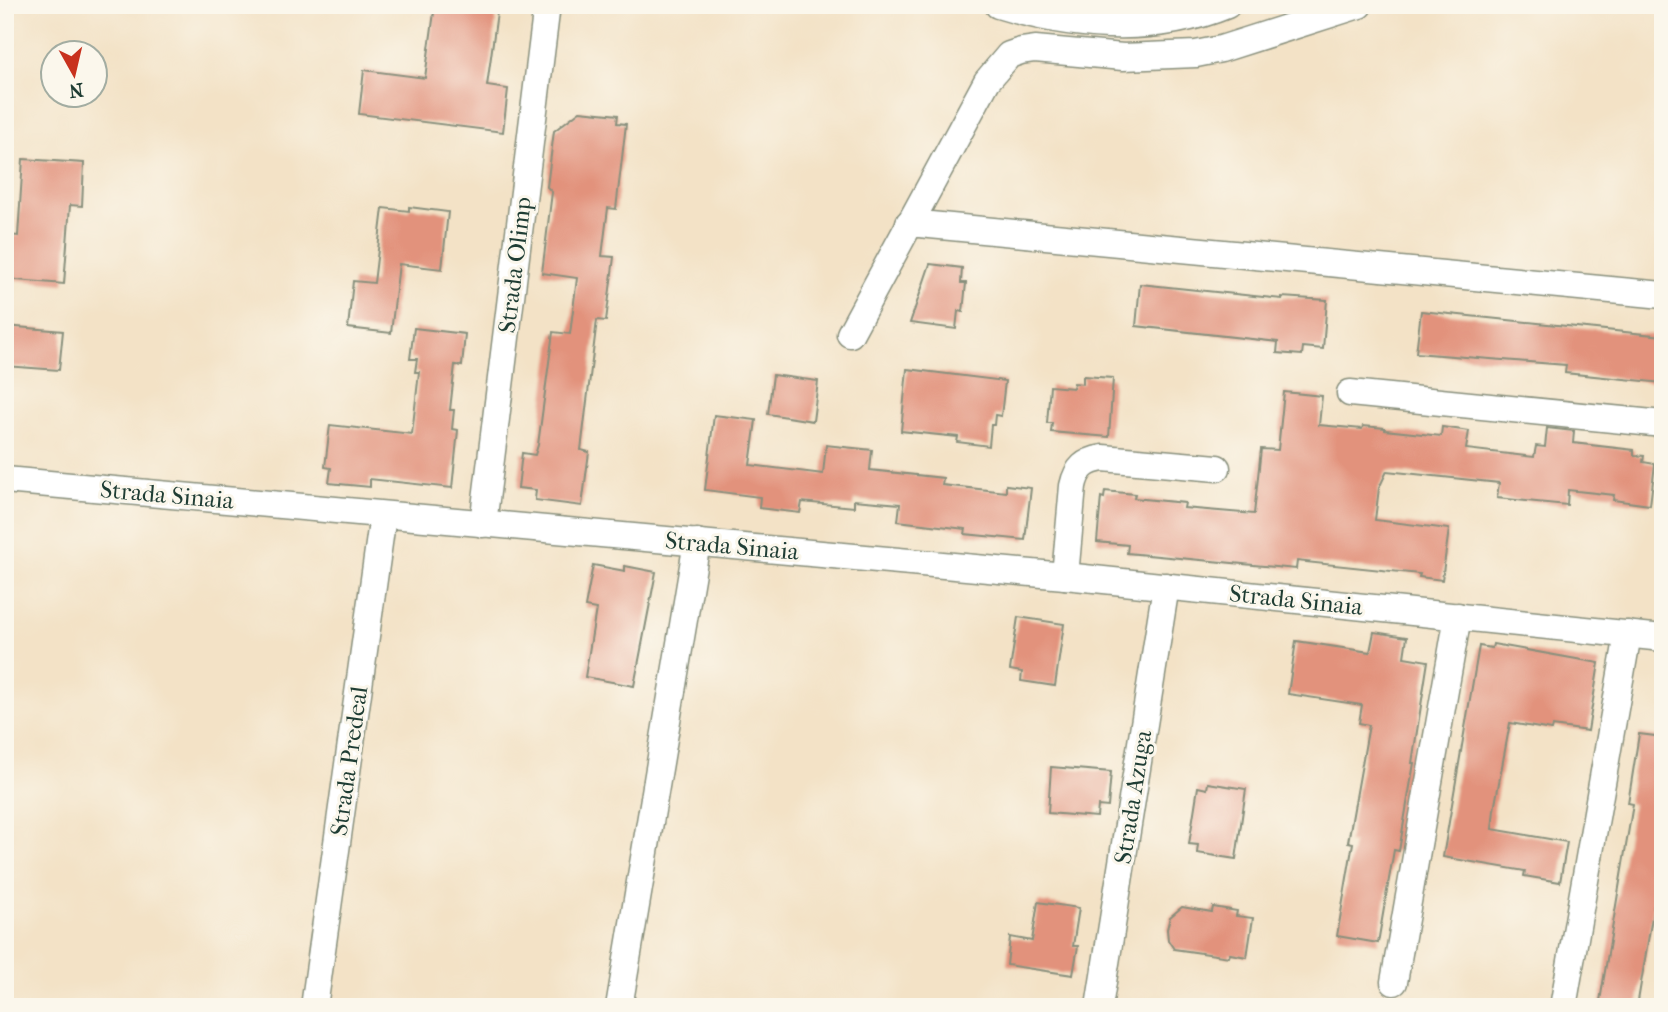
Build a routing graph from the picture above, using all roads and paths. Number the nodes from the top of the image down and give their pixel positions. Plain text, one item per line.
1 (547, 5) edge
2 (1359, 5) edge
3 (1002, 6) edge
4 (1214, 8) edge
5 (909, 223) junction
6 (1663, 295) edge
7 (850, 334) dead end
8 (1350, 393) dead end
9 (1663, 424) edge
10 (1217, 468) dead end
11 (5, 480) edge
12 (383, 515) junction
13 (483, 524) junction
14 (697, 542) junction
15 (1065, 576) junction
16 (1166, 586) junction
17 (1458, 617) junction
18 (1628, 634) junction
19 (1663, 638) edge
20 (1394, 982) dead end
21 (314, 1007) edge
22 (619, 1007) edge
23 (1099, 1007) edge
24 (1563, 1007) edge

1 - 13 street, Strada Olimp
2 - 5 street
3 - 4 street
5 - 6 street
5 - 7 street
8 - 9 street
10 - 15 street
11 - 12 street, Strada Sinaia
12 - 13 street, Strada Sinaia
12 - 21 street, Strada Predeal
13 - 14 street, Strada Sinaia
14 - 15 street, Strada Sinaia
14 - 22 street
15 - 16 street, Strada Sinaia
16 - 17 street, Strada Sinaia
16 - 23 street, Strada Azuga
17 - 18 street, Strada Sinaia
17 - 20 street
18 - 19 street, Strada Sinaia
18 - 24 street

